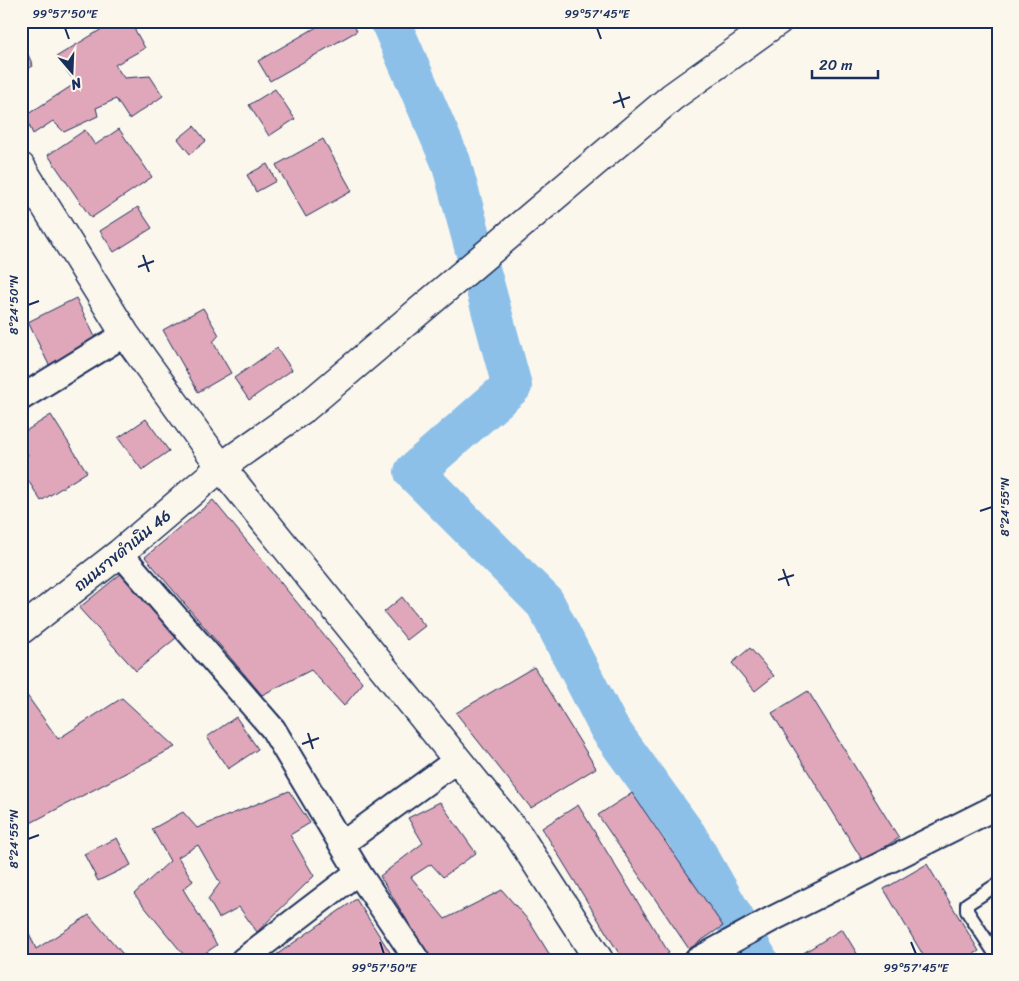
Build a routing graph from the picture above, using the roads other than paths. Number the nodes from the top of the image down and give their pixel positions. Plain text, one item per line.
1 (778, 21) edge
2 (21, 167) edge
3 (125, 334) junction
4 (21, 398) edge
5 (221, 467) junction
6 (120, 553) junction
7 (21, 630) edge
8 (457, 760) junction
9 (998, 806) edge
10 (342, 844) junction
11 (358, 872) junction
12 (998, 884) edge
13 (998, 958) edge
14 (243, 960) edge
15 (417, 960) edge
16 (599, 960) edge
17 (697, 960) edge

1 - 5 street, ถนนราขดำเนิน 46
2 - 3 street
3 - 4 street
3 - 5 street
5 - 6 street, ถนนราขดำเนิน 46
5 - 8 street
6 - 7 street, ถนนราขดำเนิน 46
6 - 10 street
8 - 10 street
8 - 16 street
9 - 17 street
10 - 11 street
11 - 14 street
11 - 15 street
12 - 13 lane

